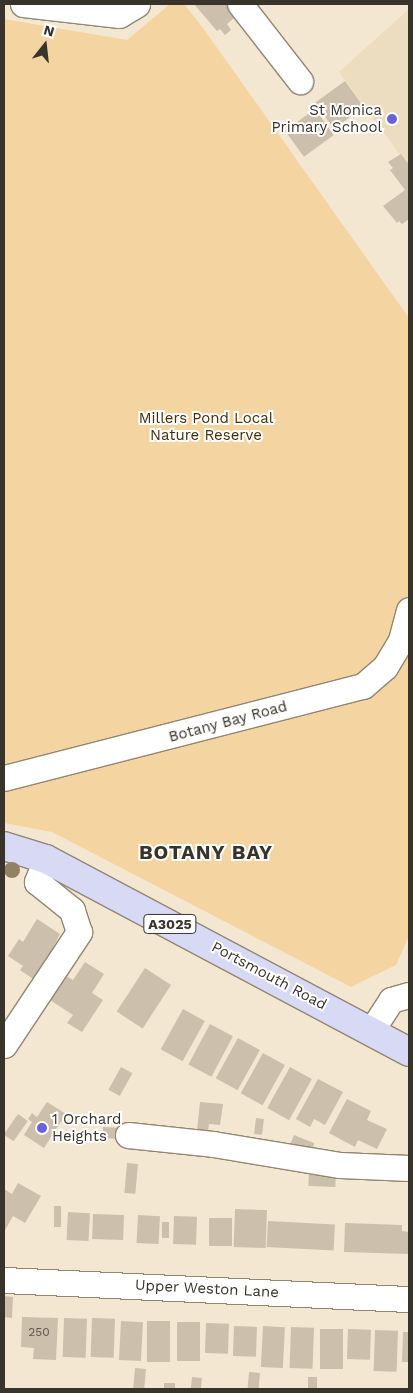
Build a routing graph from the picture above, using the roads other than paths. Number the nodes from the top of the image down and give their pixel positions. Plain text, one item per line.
1 (23, 4) edge
2 (240, 4) edge
3 (128, 9) edge
4 (300, 81) dead end
5 (409, 610) edge
6 (4, 778) edge
7 (4, 846) edge
8 (46, 859) junction
9 (409, 994) edge
10 (371, 1031) junction
11 (4, 1045) edge
12 (409, 1052) edge
13 (128, 1135) dead end
14 (409, 1168) edge
15 (4, 1280) edge
16 (409, 1299) edge

1 - 3 street
2 - 4 street
5 - 6 street, Botany Bay Road
7 - 8 main road, Portsmouth Road / A3025
8 - 10 main road, Portsmouth Road / A3025
8 - 11 street
9 - 10 street
10 - 12 main road, Portsmouth Road / A3025
13 - 14 street
15 - 16 street, Upper Weston Lane

